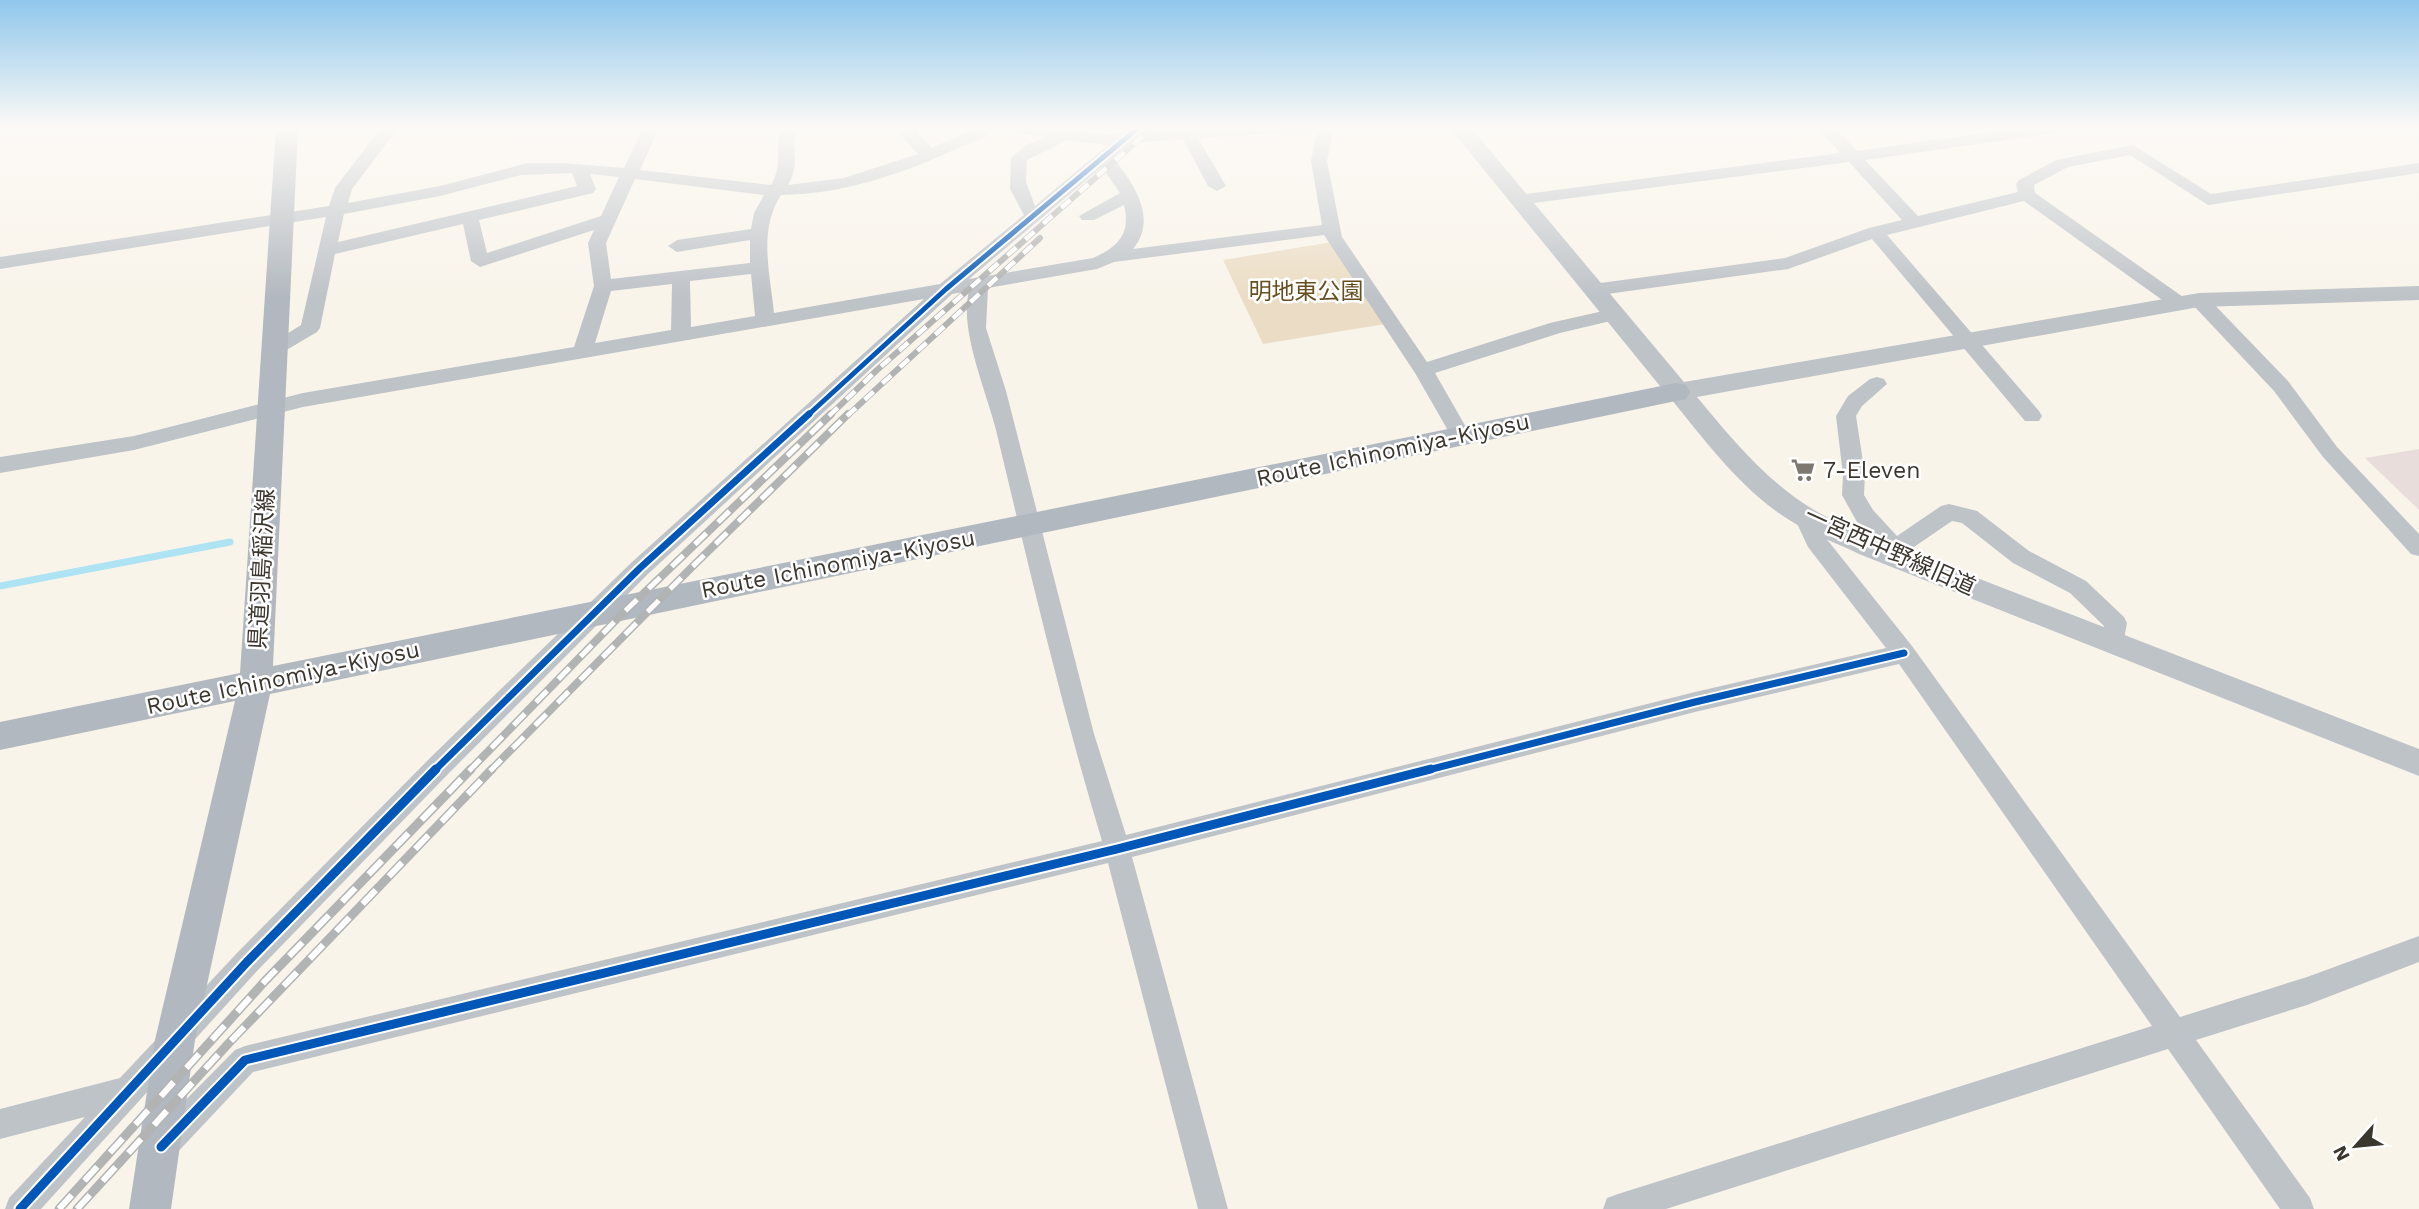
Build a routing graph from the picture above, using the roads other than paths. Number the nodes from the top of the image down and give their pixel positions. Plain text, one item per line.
1 (283, 184) edge
2 (347, 184) edge
3 (468, 184) edge
4 (585, 184) edge
5 (626, 184) edge
6 (719, 184) edge
7 (781, 184) edge
8 (842, 184) edge
9 (1017, 184) edge
10 (1071, 184) edge
11 (1123, 184) edge
12 (1323, 184) edge
13 (1506, 184) edge
14 (1640, 184) edge
15 (1878, 184) edge
16 (2025, 184) edge
17 (2185, 184) edge
18 (2311, 184) edge
19 (779, 190) junction
20 (2027, 195) junction
21 (1128, 196) junction
22 (1519, 200) junction
23 (336, 211) junction
24 (1034, 216) junction
25 (1088, 216) dead end
26 (470, 218) junction
27 (608, 219) junction
28 (281, 220) junction
29 (1914, 223) junction
30 (1331, 229) junction
31 (1875, 232) junction
32 (761, 233) junction
33 (677, 246) dead end
34 (328, 250) junction
35 (1115, 257) junction
36 (0, 262) edge
37 (761, 267) junction
38 (681, 277) junction
39 (980, 285) junction
40 (603, 286) junction
41 (947, 289) junction
42 (1593, 290) junction
43 (2419, 293) edge
44 (2189, 302) junction
45 (1612, 315) junction
46 (765, 321) junction
47 (681, 336) junction
48 (1968, 340) junction
49 (273, 352) junction
50 (582, 353) junction
51 (1423, 370) junction
52 (1877, 384) dead end
53 (1676, 392) junction
54 (271, 407) junction
55 (2032, 416) dead end
56 (1461, 436) junction
57 (0, 465) edge
58 (1805, 517) junction
59 (1029, 526) junction
60 (2419, 548) edge
61 (1886, 554) junction
62 (593, 614) junction
63 (2114, 643) junction
64 (1904, 653) junction
65 (256, 683) junction
66 (0, 736) edge
67 (2419, 763) edge
68 (1117, 849) junction
69 (2419, 949) edge
70 (2174, 1034) junction
71 (175, 1040) junction
72 (128, 1091) junction
73 (0, 1124) edge
74 (161, 1146) junction
75 (20, 1209) edge
76 (150, 1209) edge
77 (1213, 1209) edge
78 (1618, 1209) edge
79 (2299, 1209) edge

1 - 28 main road, 県道羽島稲沢線
2 - 23 street
3 - 23 street
4 - 26 street
5 - 27 street
6 - 19 street
7 - 19 street
8 - 19 street
9 - 24 street
10 - 24 street
11 - 21 street
12 - 30 street
13 - 22 street, 一宮西中野線旧道
14 - 22 street
15 - 29 street
16 - 20 street
17 - 18 street
19 - 32 street
20 - 29 street
20 - 44 street
21 - 25 street
21 - 35 street
22 - 42 street, 一宮西中野線旧道
23 - 28 street
23 - 34 street
24 - 41 street
26 - 27 street
26 - 34 street
27 - 40 street
28 - 36 street
28 - 49 main road, 県道羽島稲沢線
29 - 31 street
30 - 35 street
30 - 51 street
31 - 42 street
31 - 48 street
32 - 33 street
32 - 37 street
34 - 49 street
35 - 39 street
37 - 38 street
37 - 46 street
38 - 40 street
38 - 47 street
39 - 41 street
39 - 59 street
40 - 50 street
41 - 46 street
41 - 62 street
42 - 45 street, 一宮西中野線旧道
43 - 44 street
44 - 48 street
44 - 60 street
45 - 51 street
45 - 53 street, 一宮西中野線旧道
46 - 47 street
47 - 50 street
48 - 53 street
48 - 55 street
49 - 54 main road, 県道羽島稲沢線
50 - 54 street
51 - 56 street
52 - 61 street
53 - 56 main road, Route Ichinomiya-Kiyosu
53 - 58 street, 一宮西中野線旧道
54 - 57 street
54 - 65 main road, 県道羽島稲沢線
56 - 59 main road, Route Ichinomiya-Kiyosu
58 - 61 street, 一宮西中野線旧道
58 - 64 street
59 - 62 main road, Route Ichinomiya-Kiyosu
59 - 68 street
61 - 63 street, 一宮西中野線旧道
61 - 63 street
62 - 65 main road, Route Ichinomiya-Kiyosu
62 - 71 street
63 - 67 street, 一宮西中野線旧道
64 - 68 street
64 - 70 street
65 - 66 main road, Route Ichinomiya-Kiyosu
65 - 71 main road, 県道羽島稲沢線
68 - 74 street
68 - 77 street
69 - 70 street
70 - 78 street
70 - 79 street
71 - 72 street
71 - 74 main road, 県道羽島稲沢線
72 - 73 street
72 - 75 street
74 - 76 main road, 県道羽島稲沢線

